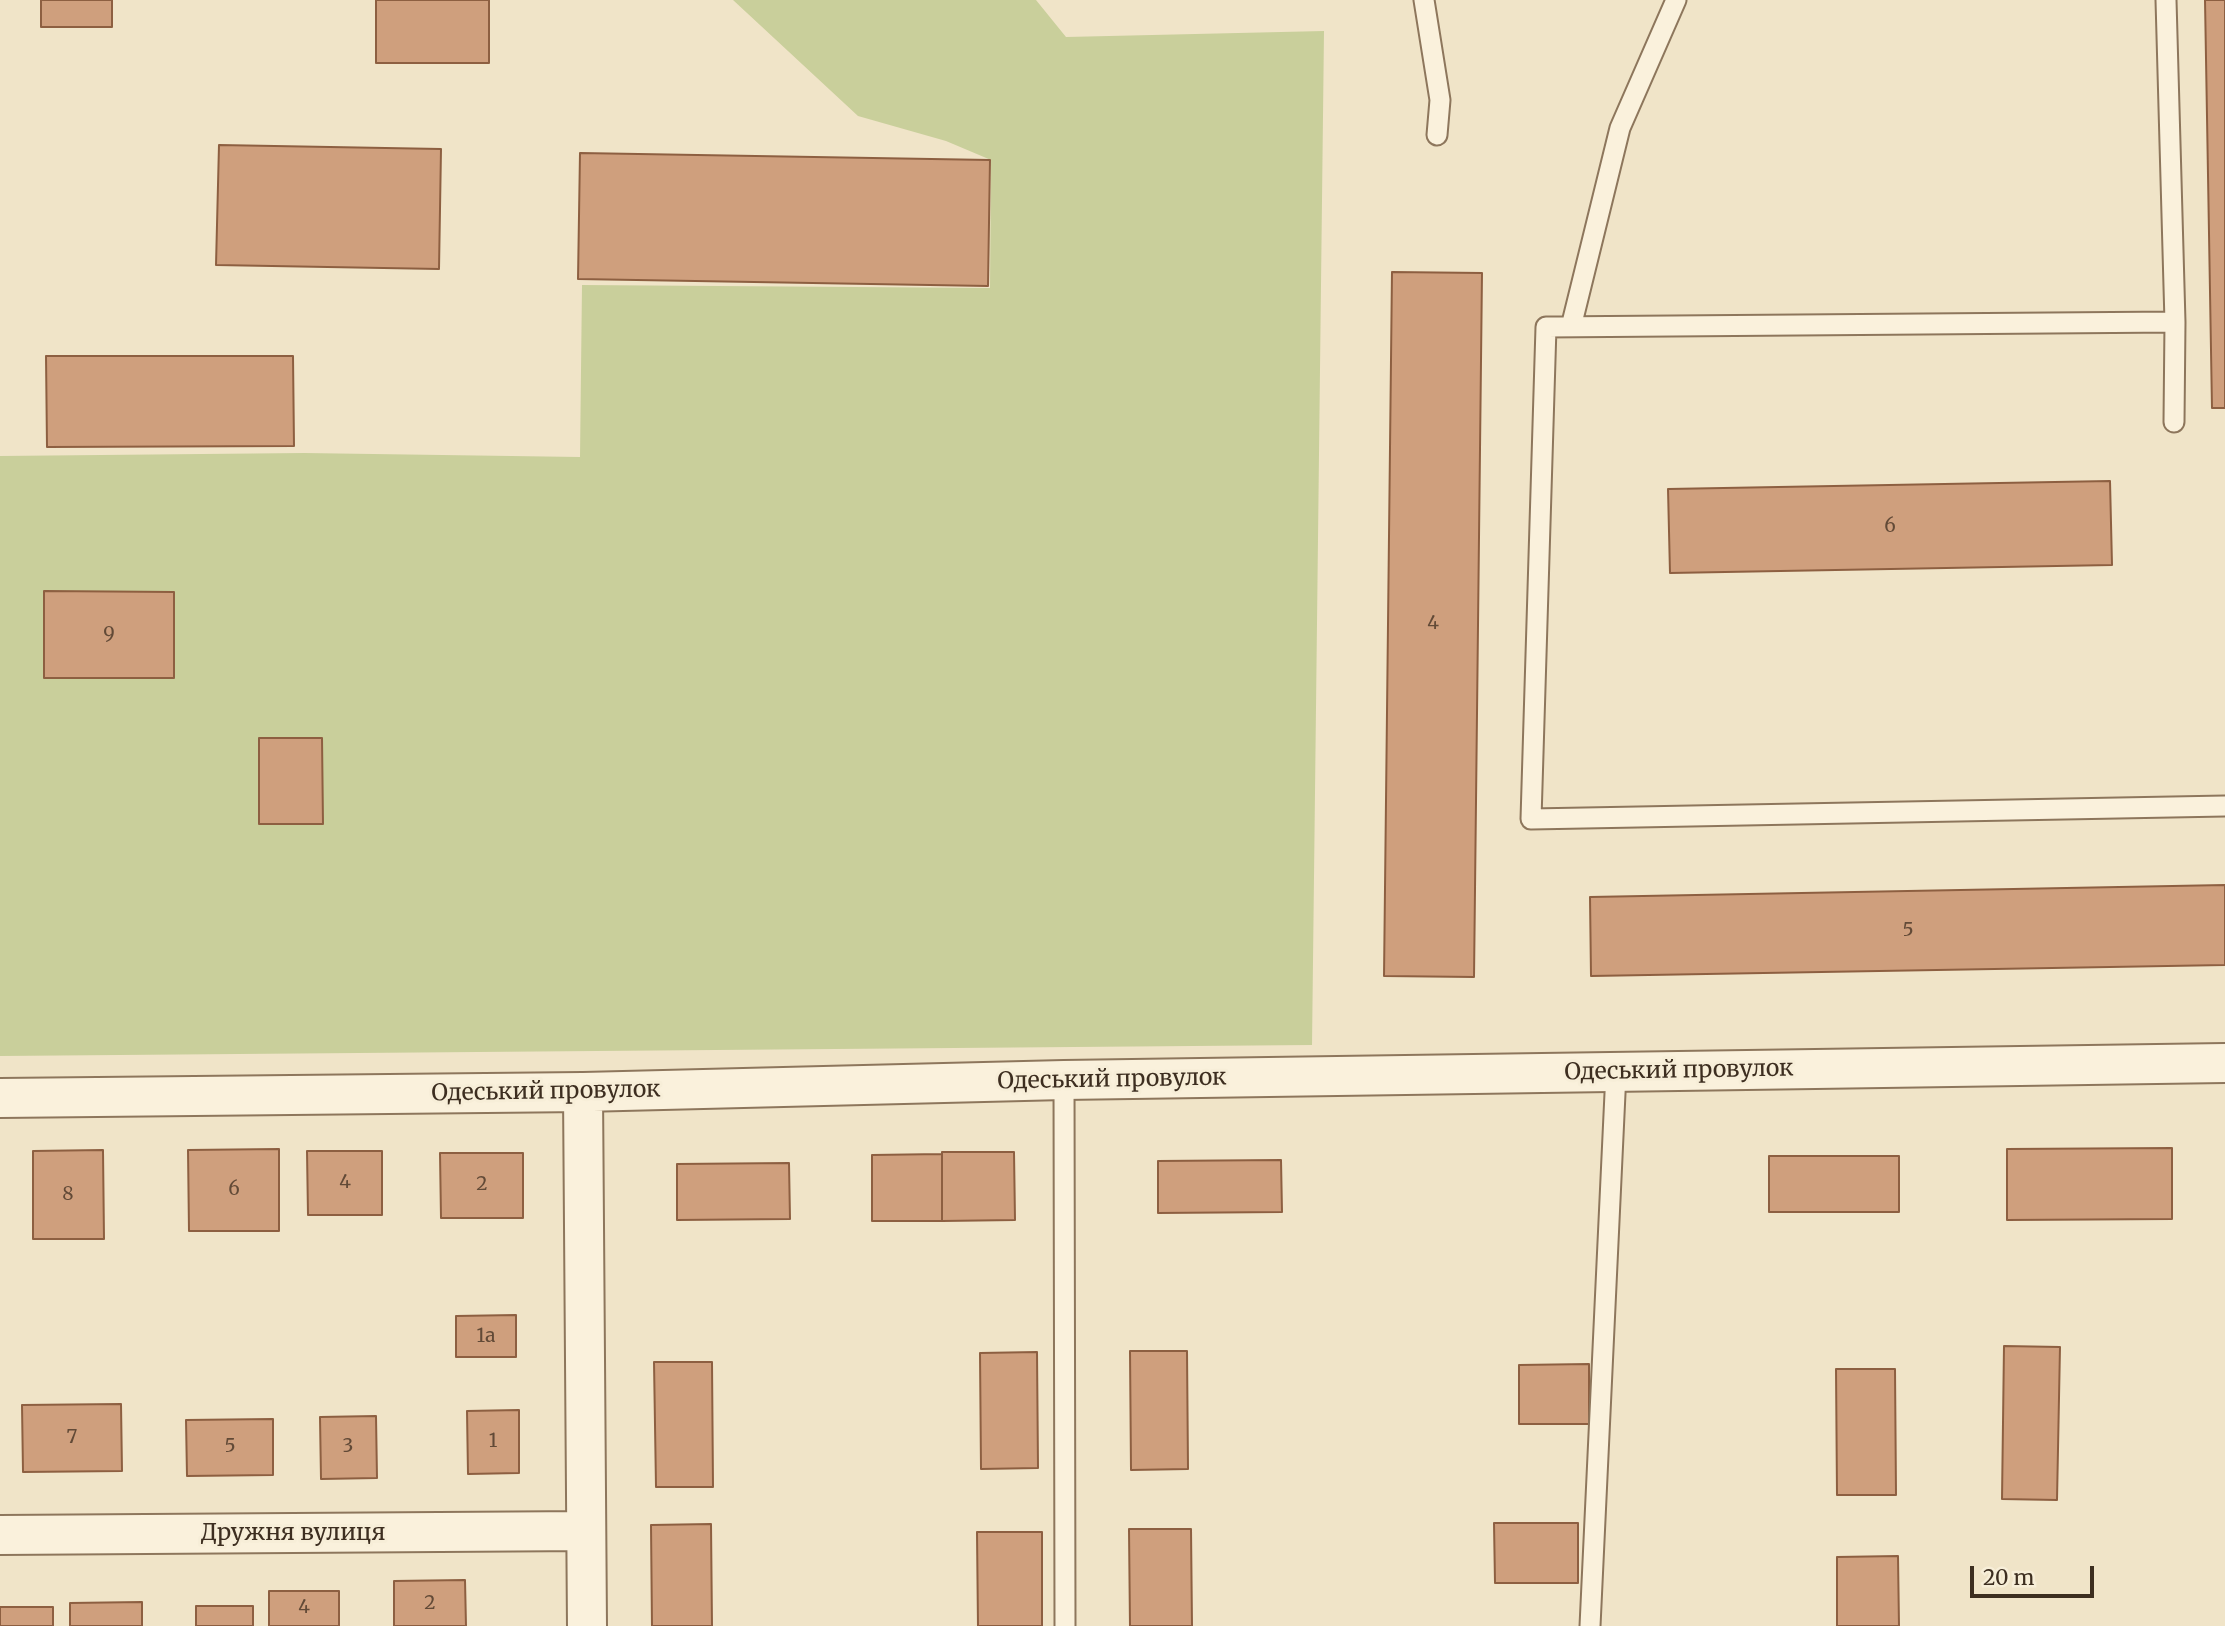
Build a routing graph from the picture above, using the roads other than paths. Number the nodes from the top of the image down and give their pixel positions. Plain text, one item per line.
1 (1424, 0) edge
2 (1676, 0) edge
3 (2166, 0) edge
4 (1437, 135) dead end
5 (2175, 321) junction
6 (1572, 327) junction
7 (2174, 422) dead end
8 (2225, 806) edge
9 (2225, 1063) edge
10 (1616, 1072) junction
11 (1064, 1080) junction
12 (583, 1092) junction
13 (0, 1098) edge
14 (586, 1531) junction
15 (0, 1535) edge
16 (587, 1626) edge
17 (1065, 1626) edge
18 (1590, 1626) edge

1 - 4 lane
2 - 6 lane
3 - 5 lane
5 - 6 lane
5 - 7 lane
6 - 8 lane
9 - 10 street, Одеський провулок
10 - 11 street, Одеський провулок
10 - 18 lane
11 - 12 street, Одеський провулок
11 - 17 lane
12 - 13 street, Одеський провулок
12 - 14 street
14 - 15 street, Дружня вулиця
14 - 16 street

